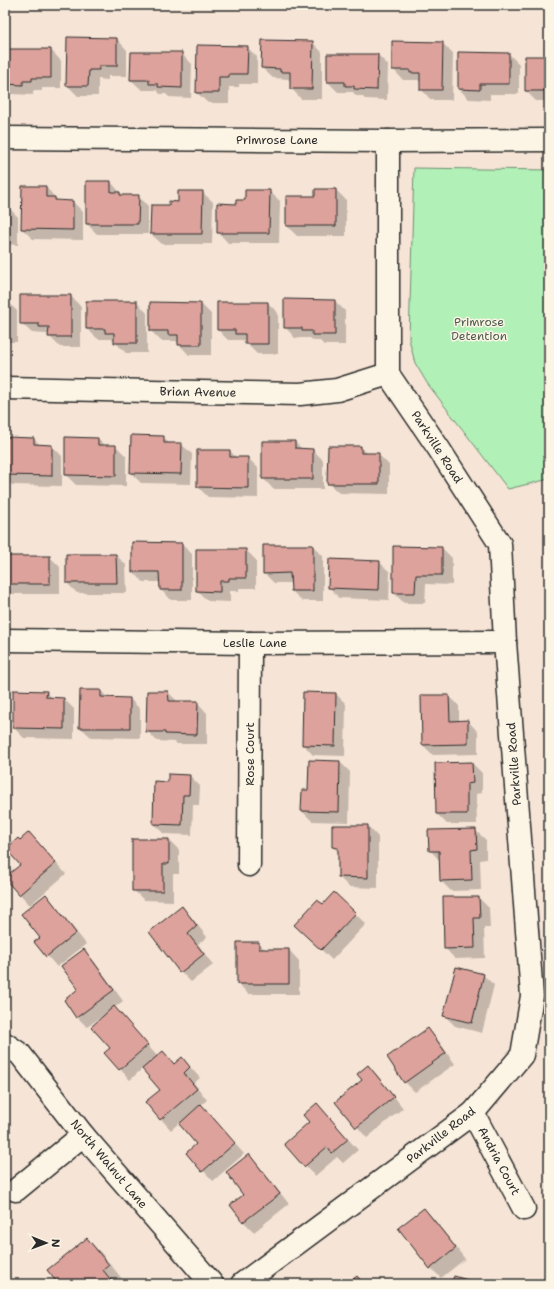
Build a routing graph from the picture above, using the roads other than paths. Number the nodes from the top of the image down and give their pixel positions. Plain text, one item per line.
1 (5, 138) edge
2 (549, 140) edge
3 (388, 141) junction
4 (388, 374) junction
5 (5, 388) edge
6 (5, 640) edge
7 (505, 642) junction
8 (250, 643) junction
9 (249, 865) dead end
10 (5, 1044) edge
11 (473, 1113) junction
12 (83, 1135) junction
13 (16, 1190) dead end
14 (524, 1209) dead end
15 (212, 1284) edge
16 (242, 1284) edge

1 - 3 street, Primrose Lane
2 - 3 street, Primrose Lane
3 - 4 street
4 - 5 street, Brian Avenue
4 - 7 street, Parkville Road
6 - 8 street, Leslie Lane
7 - 8 street, Leslie Lane
7 - 11 street, Parkville Road
8 - 9 street, Rose Court
10 - 12 street, North Walnut Lane
11 - 14 street, Andria Court
11 - 16 street, Parkville Road
12 - 13 street
12 - 15 street, North Walnut Lane

